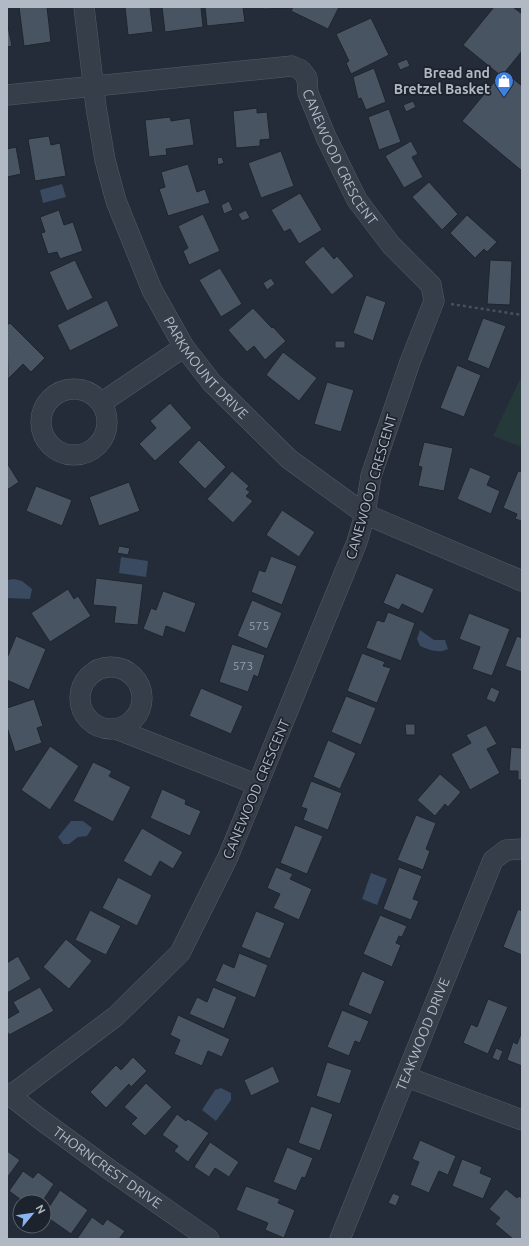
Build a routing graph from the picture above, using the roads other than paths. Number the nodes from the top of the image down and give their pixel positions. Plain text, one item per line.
1 (84, 7) edge
2 (93, 86) junction
3 (7, 95) edge
4 (184, 347) junction
5 (101, 403) dead end
6 (365, 514) junction
7 (522, 581) edge
8 (116, 729) dead end
9 (258, 785) junction
10 (522, 849) edge
11 (406, 1077) junction
12 (9, 1095) edge
13 (522, 1120) edge
14 (209, 1239) edge
15 (340, 1239) edge

1 - 2 street, PARKMOUNT DRIVE
2 - 3 street, CANEWOOD CRESCENT
2 - 4 street, PARKMOUNT DRIVE
2 - 6 street, CANEWOOD CRESCENT
4 - 5 street
4 - 6 street, PARKMOUNT DRIVE
6 - 7 street, PARKMOUNT DRIVE
6 - 9 street, CANEWOOD CRESCENT
8 - 9 street
9 - 12 street, CANEWOOD CRESCENT
10 - 11 street, TEAKWOOD DRIVE
11 - 13 street
11 - 15 street, TEAKWOOD DRIVE
12 - 14 street, THORNCREST DRIVE

